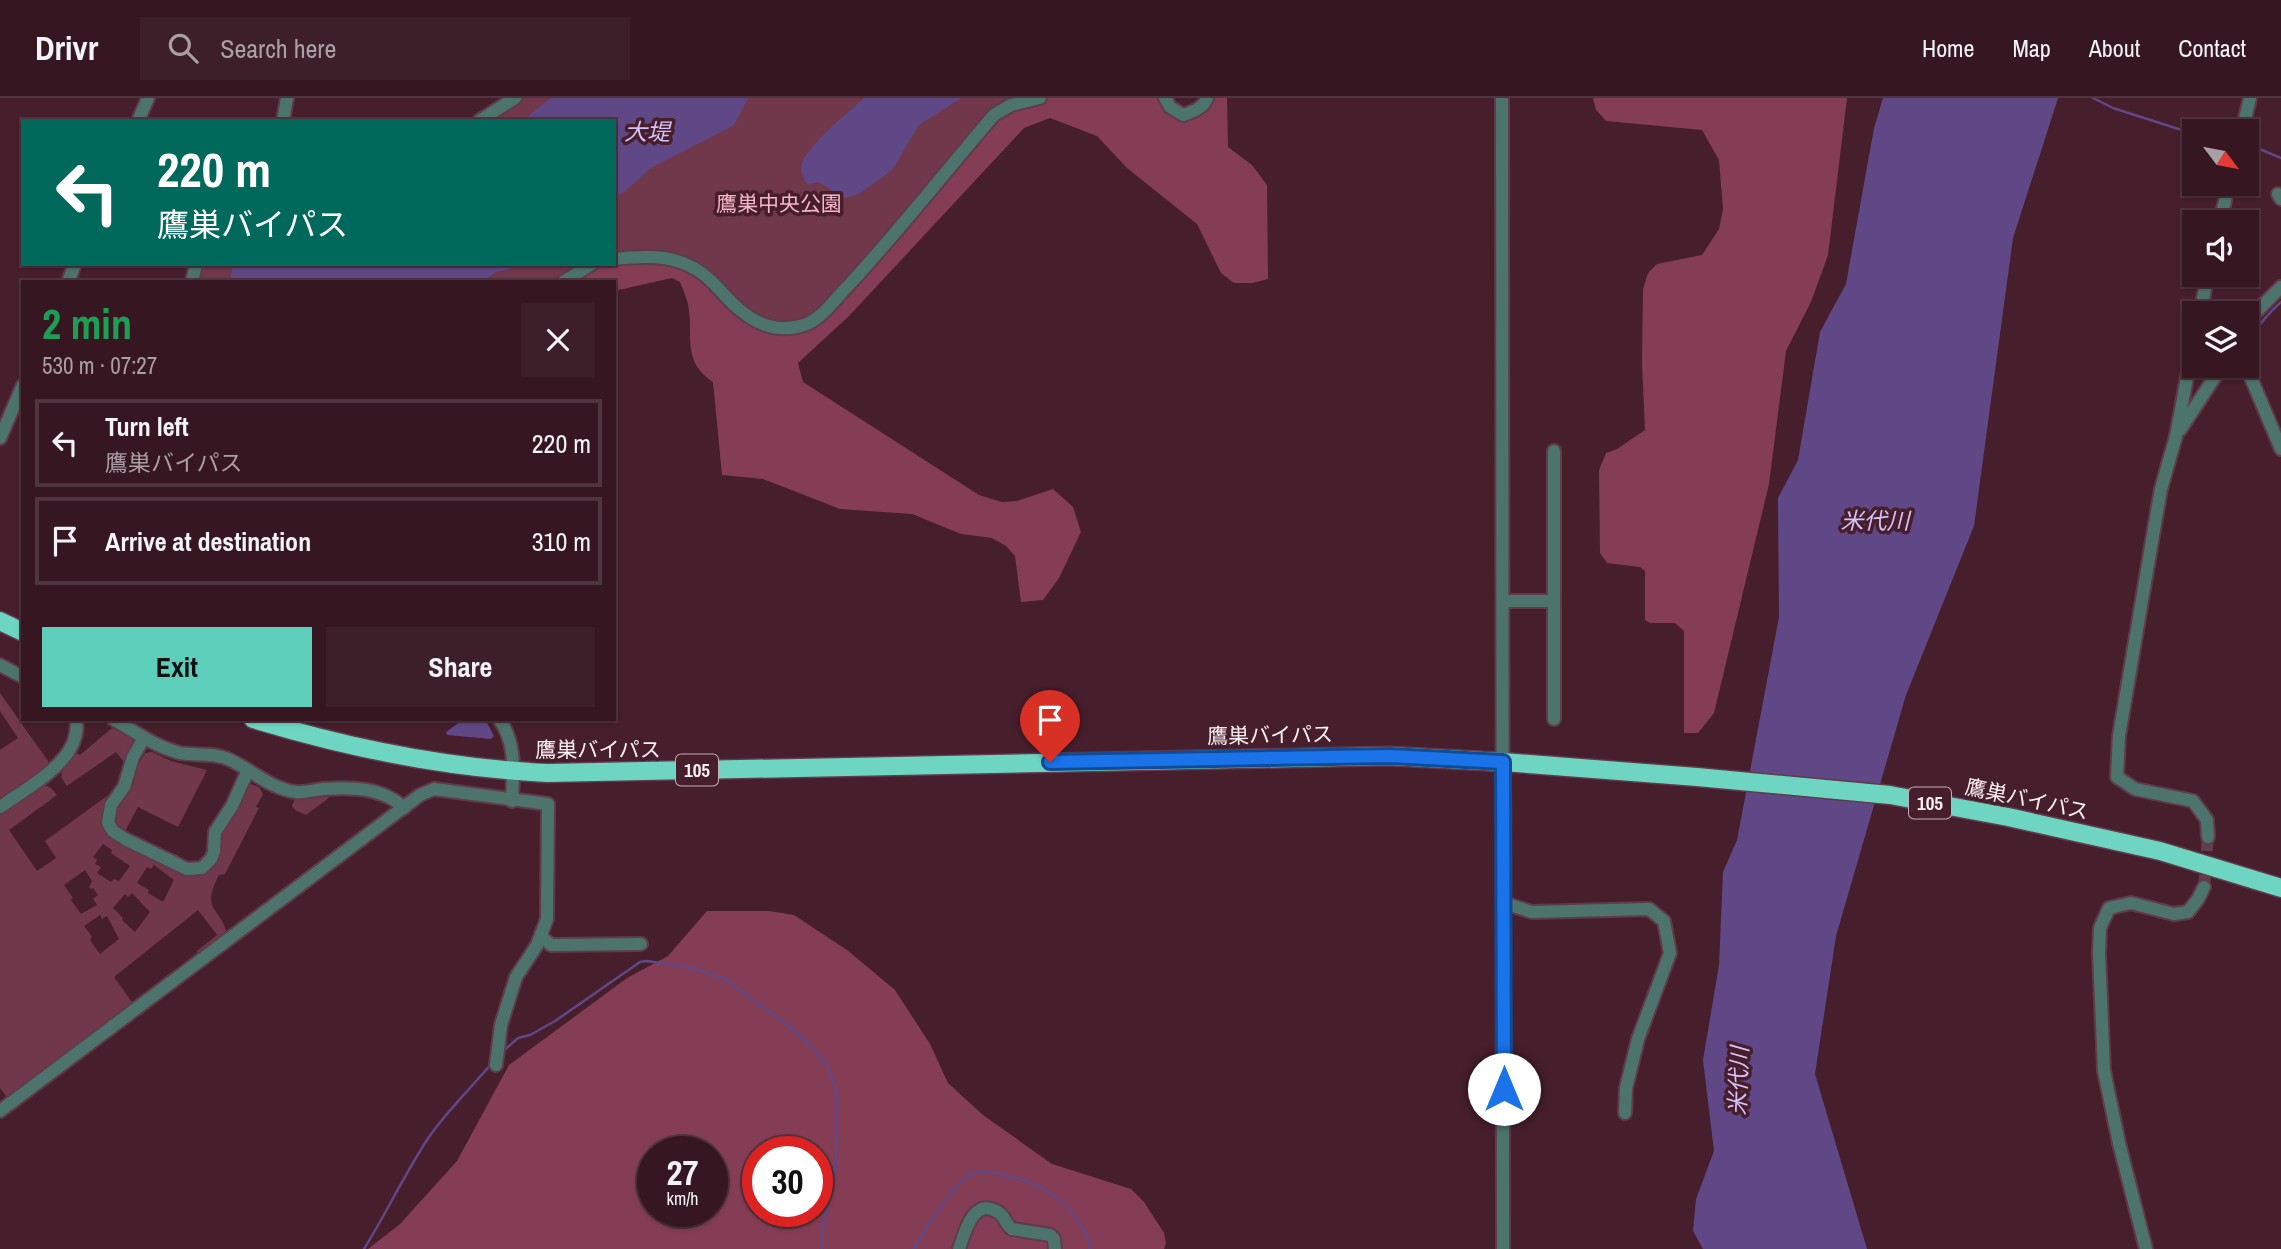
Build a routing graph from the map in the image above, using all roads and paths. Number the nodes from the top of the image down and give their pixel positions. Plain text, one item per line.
1 (148, 98) edge
2 (287, 98) edge
3 (515, 98) edge
4 (1041, 98) edge
5 (1166, 98) edge
6 (1208, 98) edge
7 (1502, 98) edge
8 (2250, 98) edge
9 (139, 119) edge
10 (283, 119) edge
11 (482, 119) edge
12 (2245, 119) edge
13 (616, 259) edge
14 (589, 266) edge
15 (566, 280) edge
16 (2281, 287) edge
17 (2259, 309) edge
18 (2187, 378) edge
19 (2214, 378) edge
20 (2251, 378) edge
21 (21, 390) edge
22 (2176, 436) junction
23 (0, 438) edge
24 (2281, 449) edge
25 (1553, 451) dead end
26 (1503, 601) junction
27 (1554, 601) junction
28 (0, 621) edge
29 (21, 631) edge
30 (0, 664) edge
31 (21, 676) edge
32 (1554, 719) dead end
33 (76, 721) edge
34 (116, 721) edge
35 (259, 721) edge
36 (501, 721) edge
37 (144, 738) junction
38 (1503, 762) junction
39 (248, 770) junction
40 (514, 771) junction
41 (512, 801) junction
42 (0, 807) edge
43 (404, 808) junction
44 (2208, 837) tunnel mouth
45 (2204, 887) tunnel mouth
46 (2281, 888) edge
47 (1504, 903) junction
48 (541, 934) junction
49 (641, 944) dead end
50 (496, 1065) dead end
51 (0, 1111) edge
52 (1625, 1113) dead end
53 (959, 1249) edge
54 (1055, 1249) edge
55 (1503, 1249) edge
56 (2146, 1249) edge

1 - 9 street
2 - 10 street
3 - 11 street
4 - 13 street
5 - 6 street
7 - 26 street
8 - 12 street
14 - 15 street
16 - 17 street
18 - 22 street
19 - 22 street
20 - 24 street
21 - 23 street
22 - 44 street
25 - 27 street
26 - 27 street
26 - 38 street
27 - 32 street
28 - 29 highway
30 - 31 street
33 - 42 street
34 - 37 street
35 - 40 highway, 鷹巣バイパス / 105
36 - 40 street
37 - 39 street
37 - 39 street
38 - 40 highway, 鷹巣バイパス / 105
38 - 46 highway, 鷹巣バイパス / 105
38 - 47 street
39 - 43 street
40 - 41 street
41 - 43 street
41 - 48 street
43 - 51 street
45 - 56 street
47 - 52 street
47 - 55 street
48 - 49 street
48 - 50 street
53 - 54 street

